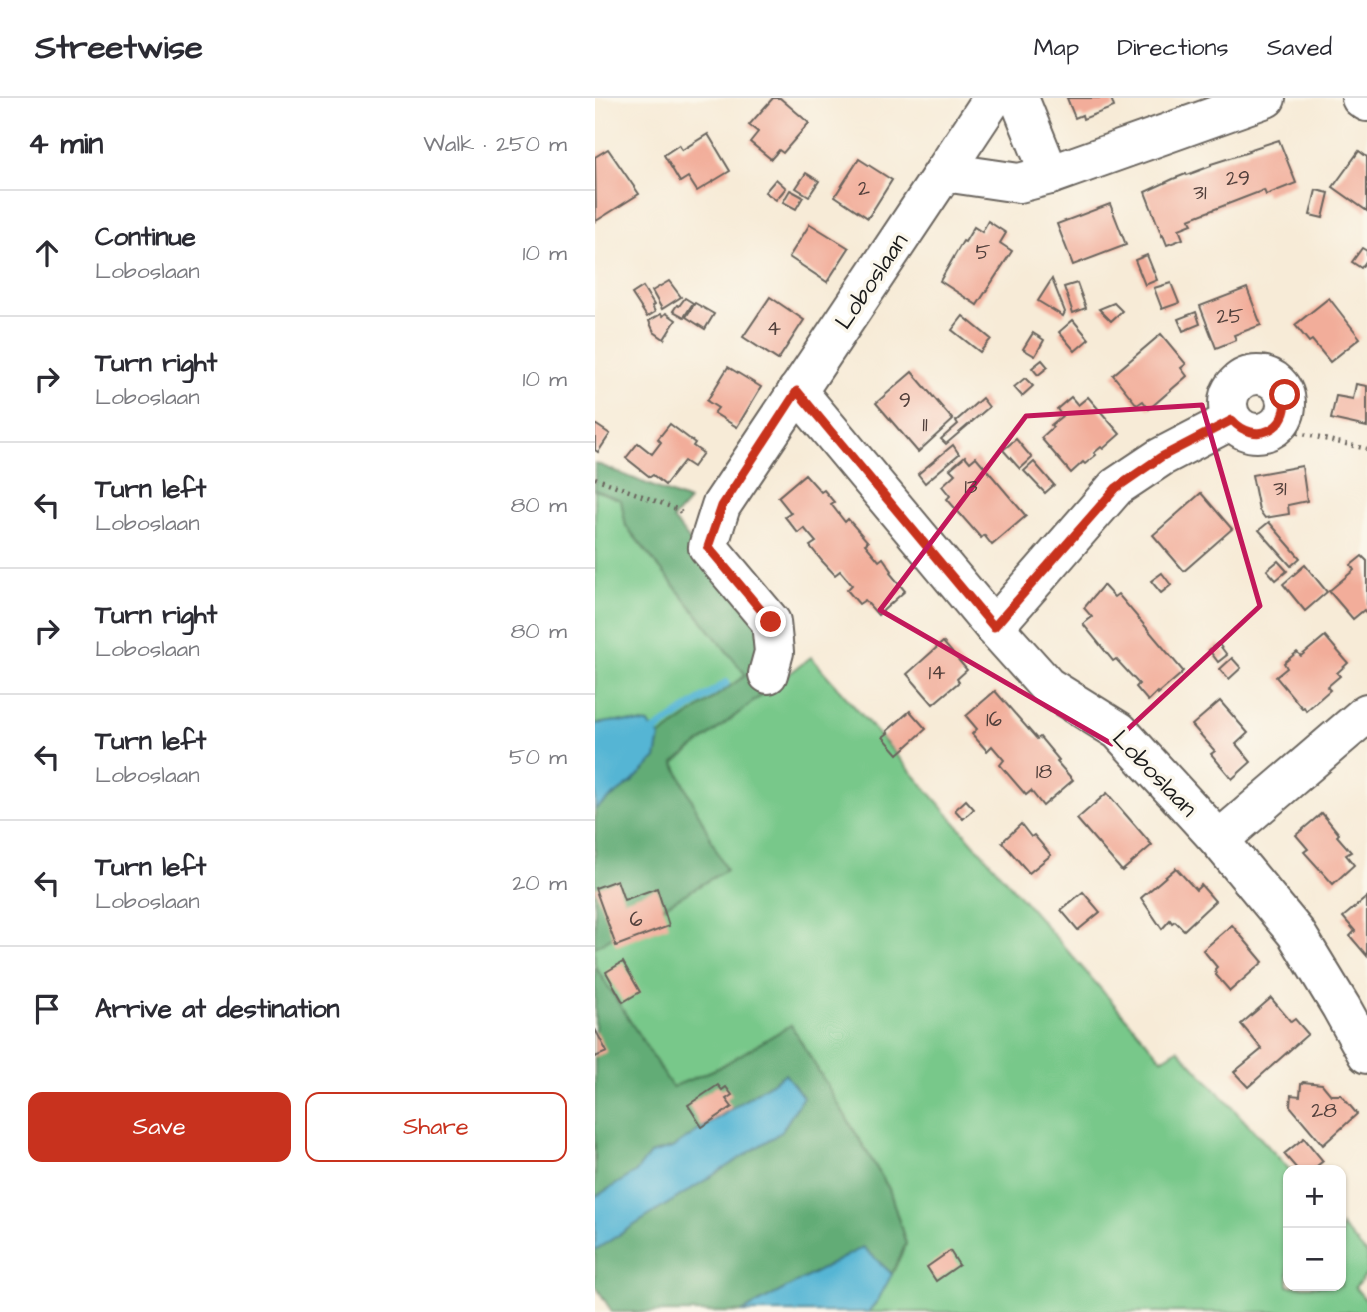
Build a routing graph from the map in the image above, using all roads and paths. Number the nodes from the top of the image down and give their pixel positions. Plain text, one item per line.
1 (993, 98) edge
2 (1019, 98) edge
3 (1266, 98) edge
4 (1361, 98) edge
5 (1367, 102) edge
6 (944, 172) junction
7 (1050, 175) junction
8 (797, 391) junction
9 (1232, 420) junction
10 (1279, 423) junction
11 (1367, 449) edge
12 (595, 478) edge
13 (708, 547) junction
14 (994, 627) junction
15 (768, 674) dead end
16 (1367, 713) edge
17 (1219, 840) junction
18 (1367, 1054) edge

1 - 6 street, Loboslaan
2 - 7 street
3 - 7 street
4 - 5 street
6 - 7 street
6 - 8 street, Loboslaan
8 - 13 street, Loboslaan
8 - 14 street, Loboslaan
9 - 10 street
9 - 10 street
9 - 14 street
10 - 11 path
12 - 13 path
13 - 15 street
14 - 17 street, Loboslaan
16 - 17 street
17 - 18 street, Loboslaan

